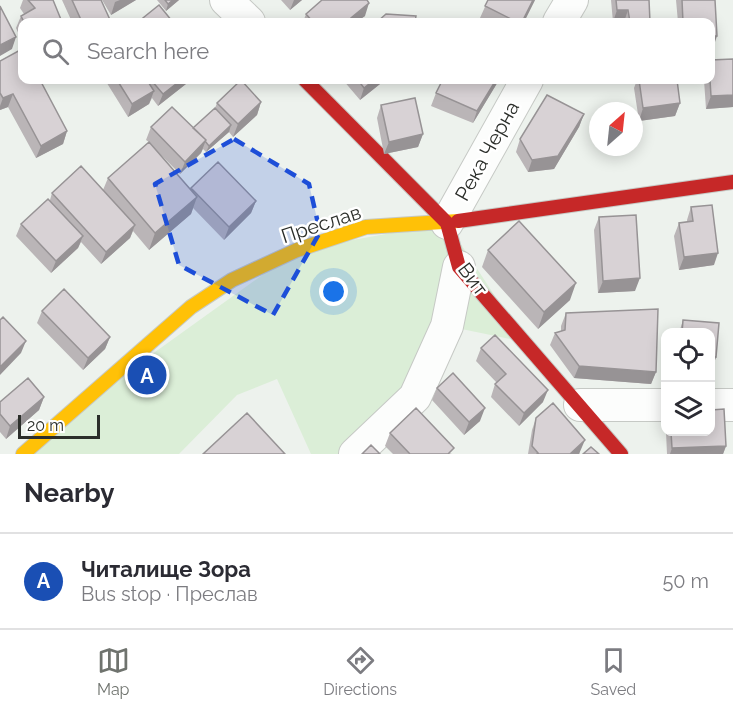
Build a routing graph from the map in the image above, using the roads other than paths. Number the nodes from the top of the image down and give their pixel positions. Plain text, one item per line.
1 (226, 0) edge
2 (572, 0) edge
3 (245, 18) edge
4 (561, 18) edge
5 (309, 84) edge
6 (525, 84) edge
7 (733, 182) edge
8 (447, 223) junction
9 (459, 267) junction
10 (580, 405) junction
11 (661, 405) edge
12 (715, 405) edge
13 (733, 405) edge
14 (23, 454) edge
15 (355, 454) edge
16 (621, 454) edge

1 - 3 street
2 - 4 street
5 - 8 main road, Вит
6 - 8 street, Река Черна
7 - 8 main road, Преслав
8 - 9 main road, Вит
8 - 14 main road, Преслав
9 - 10 main road, Вит
9 - 15 street
10 - 11 street
10 - 16 main road, Вит
12 - 13 street

